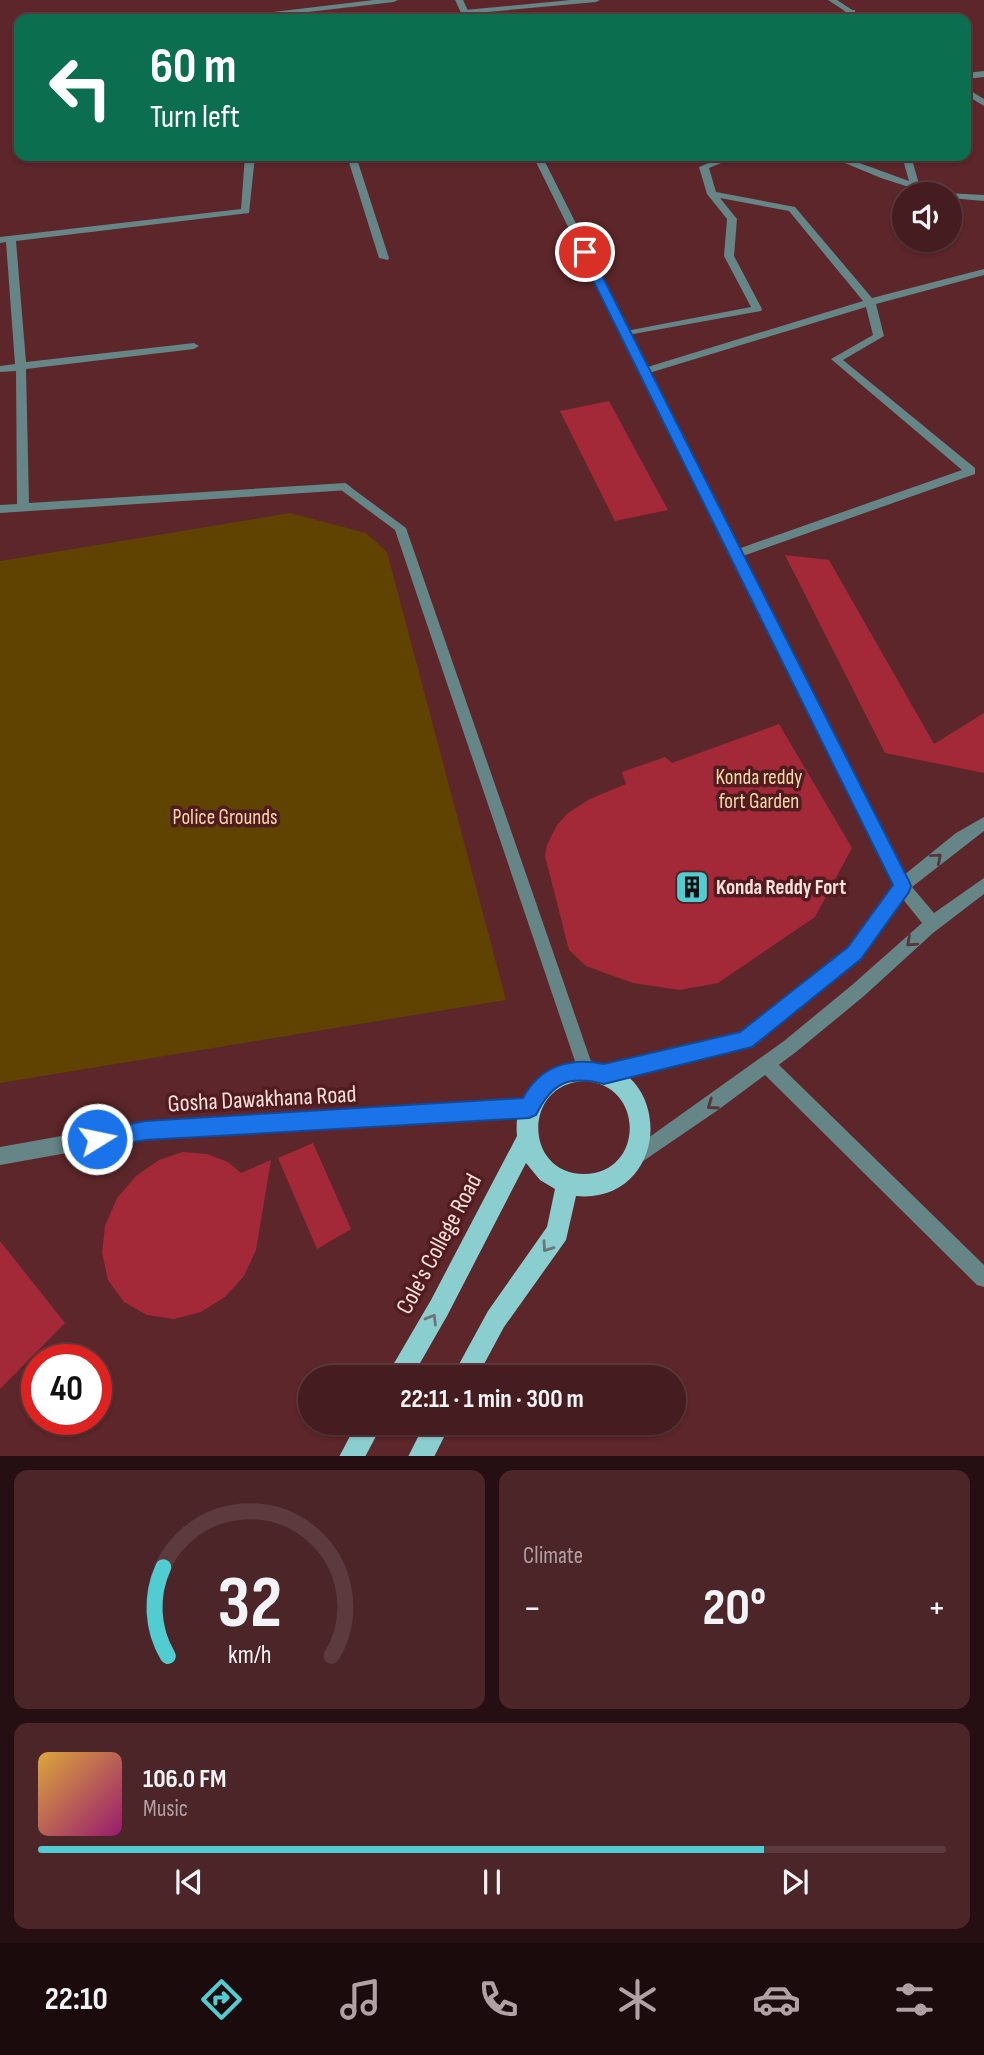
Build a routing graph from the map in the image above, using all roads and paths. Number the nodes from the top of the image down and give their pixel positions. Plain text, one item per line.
1 (394, 0) edge
2 (596, 0) edge
3 (832, 0) edge
4 (852, 12) junction
5 (314, 14) edge
6 (476, 14) edge
7 (842, 14) edge
8 (855, 14) edge
9 (250, 161) edge
10 (353, 161) edge
11 (540, 161) edge
12 (720, 161) edge
13 (847, 161) edge
14 (908, 161) edge
15 (904, 182) edge
16 (914, 182) edge
17 (712, 194) junction
18 (962, 196) edge
19 (984, 198) edge
20 (6, 239) edge
21 (384, 258) dead end
22 (984, 272) edge
23 (870, 302) junction
24 (626, 334) junction
25 (194, 346) dead end
26 (21, 366) junction
27 (0, 369) edge
28 (645, 371) junction
29 (984, 467) edge
30 (971, 471) junction
31 (23, 506) junction
32 (0, 509) edge
33 (736, 554) junction
34 (984, 823) edge
35 (984, 885) edge
36 (902, 886) junction
37 (932, 923) junction
38 (768, 1066) junction
39 (595, 1072) junction
40 (529, 1108) junction
41 (528, 1137) junction
42 (0, 1157) edge
43 (633, 1159) junction
44 (567, 1183) junction
45 (984, 1278) edge
46 (405, 1365) edge
47 (471, 1365) edge
48 (364, 1435) edge
49 (432, 1435) edge
50 (352, 1456) edge
51 (421, 1456) edge

1 - 5 street
2 - 6 street
3 - 4 street
4 - 7 street
4 - 8 street
9 - 20 street
10 - 21 street
11 - 24 street
12 - 17 street
13 - 15 street
14 - 16 street
17 - 23 street
17 - 24 street
18 - 19 street
20 - 26 street
22 - 23 street
23 - 28 street
23 - 30 street
24 - 28 street
25 - 26 street
26 - 27 street
26 - 31 street
28 - 33 street
29 - 30 street
30 - 33 street
31 - 32 street
31 - 39 street
33 - 36 street
36 -> 34 street
35 - 37 street
36 - 37 street
36 - 39 street
37 -> 38 street
38 -> 43 street
38 - 45 street
39 - 40 main road
39 - 43 main road
40 - 41 main road
40 - 42 street, Gosha Dawakhana Road
41 - 44 main road
46 -> 41 main road, Cole's College Road
43 - 44 main road
44 -> 47 main road
48 - 50 main road
49 - 51 main road

